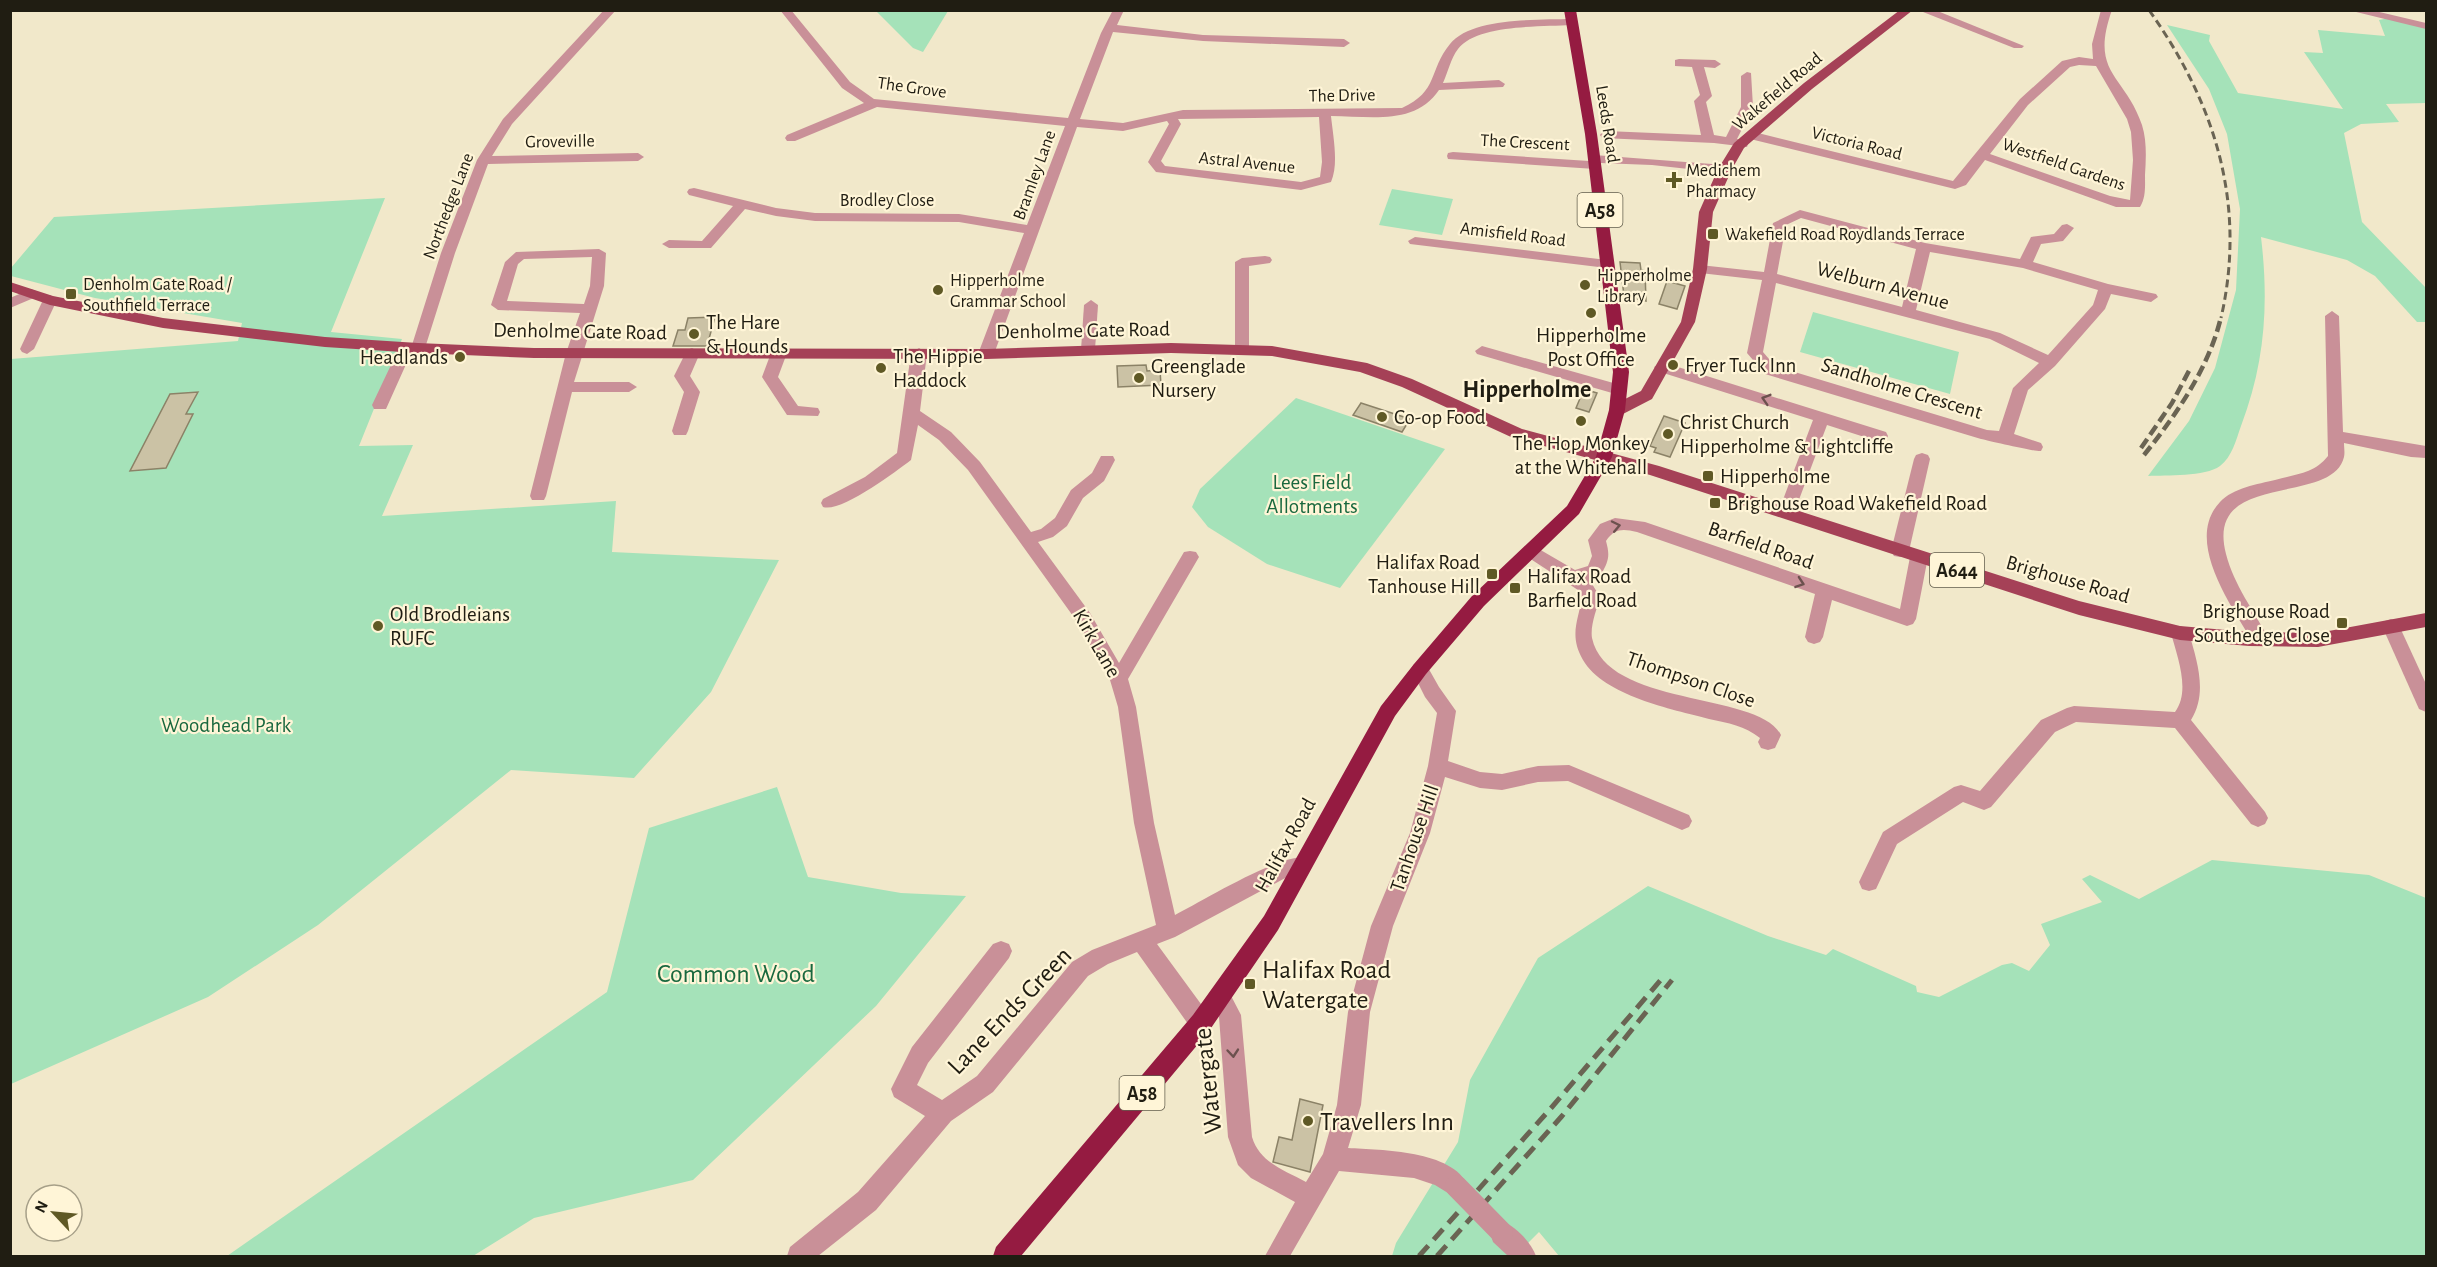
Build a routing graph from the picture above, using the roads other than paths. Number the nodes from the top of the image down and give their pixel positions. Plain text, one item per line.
1 (611, 10) edge
2 (785, 10) edge
3 (1119, 10) edge
4 (1908, 10) edge
5 (1923, 10) edge
6 (2107, 10) edge
7 (2353, 10) edge
8 (1571, 16) edge
9 (2427, 26) edge
10 (1110, 28) junction
11 (1344, 43) dead end
12 (2018, 45) dead end
13 (1679, 63) dead end
14 (1697, 63) junction
15 (2099, 63) junction
16 (1715, 64) dead end
17 (1747, 76) dead end
18 (1499, 84) dead end
19 (1434, 87) junction
20 (876, 103) junction
21 (1325, 113) junction
22 (1169, 116) junction
23 (1073, 121) junction
24 (1606, 135) dead end
25 (791, 138) dead end
26 (1708, 139) junction
27 (1741, 140) junction
28 (1453, 156) dead end
29 (1982, 156) junction
30 (638, 157) dead end
31 (483, 160) junction
32 (1594, 162) junction
33 (1725, 169) junction
34 (694, 192) dead end
35 (742, 204) junction
36 (2067, 228) dead end
37 (1033, 230) junction
38 (1415, 241) dead end
39 (669, 244) dead end
40 (1924, 247) junction
41 (1265, 260) dead end
42 (1607, 264) junction
43 (2025, 264) junction
44 (1700, 269) junction
45 (1770, 277) junction
46 (10, 286) edge
47 (2106, 288) junction
48 (31, 294) junction
49 (2151, 297) dead end
50 (50, 300) junction
51 (10, 304) edge
52 (1090, 305) dead end
53 (589, 309) junction
54 (1908, 313) junction
55 (2332, 316) dead end
56 (412, 348) junction
57 (27, 349) dead end
58 (1242, 349) junction
59 (1088, 350) junction
60 (1482, 351) dead end
61 (574, 353) junction
62 (692, 353) junction
63 (779, 353) junction
64 (919, 354) junction
65 (986, 354) junction
66 (2050, 362) junction
67 (1662, 367) junction
68 (565, 387) junction
69 (629, 387) dead end
70 (1619, 390) junction
71 (380, 405) dead end
72 (1617, 410) junction
73 (812, 412) dead end
74 (912, 413) junction
75 (1822, 417) junction
76 (680, 431) dead end
77 (1880, 436) dead end
78 (2336, 436) junction
79 (2005, 437) junction
80 (2035, 447) dead end
81 (2427, 452) edge
82 (1604, 457) junction
83 (1922, 459) dead end
84 (1107, 460) dead end
85 (538, 496) dead end
86 (829, 503) dead end
87 (1786, 513) junction
88 (1028, 539) junction
89 (1900, 550) junction
90 (1532, 551) junction
91 (1919, 557) junction
92 (1190, 558) dead end
93 (1574, 577) junction
94 (1825, 591) junction
95 (2427, 620) edge
96 (2391, 626) junction
97 (2180, 633) junction
98 (1814, 637) dead end
99 (2260, 639) junction
100 (1420, 669) junction
101 (1119, 679) junction
102 (2427, 704) edge
103 (2180, 720) junction
104 (1768, 742) dead end
105 (1438, 766) junction
106 (2258, 818) dead end
107 (1682, 821) dead end
108 (1303, 864) junction
109 (1869, 882) dead end
110 (1168, 930) junction
111 (1142, 941) junction
112 (1001, 951) dead end
113 (1220, 997) junction
114 (1201, 1023) junction
115 (943, 1113) junction
116 (1333, 1159) junction
117 (1311, 1197) junction
118 (799, 1257) edge
119 (1005, 1257) edge
120 (1277, 1257) edge
121 (1524, 1257) edge

1 - 31 street, Northedge Lane
2 - 20 street, The Grove
3 - 10 street, Bramley Lane
4 - 27 main road, Wakefield Road
5 - 12 street
6 - 15 street
7 - 9 street
8 - 19 street, The Drive
8 - 32 highway, Leeds Road / A58
10 - 11 street
10 - 23 street, Bramley Lane
13 - 14 street
14 - 16 street
14 - 26 street
15 - 29 street
15 - 29 street, Westfield Gardens
17 - 27 street
18 - 19 street
19 - 21 street, The Drive
20 - 23 street, The Grove
20 - 25 street
21 - 22 street, The Drive
21 - 22 street, Astral Avenue
22 - 23 street, The Drive
23 - 37 street, Bramley Lane
24 - 26 street, Victoria Road
26 - 27 street, Victoria Road
27 - 29 street, Victoria Road
27 - 33 main road, Wakefield Road
28 - 32 street, The Crescent
30 - 31 street, Groveville
31 - 56 street, Northedge Lane
32 - 33 street, The Crescent
32 - 42 highway, Leeds Road / A58
33 - 44 main road, Wakefield Road
34 - 35 street, Brodley Close
35 - 37 street, Brodley Close
35 - 39 street
36 - 43 street
37 - 65 street, Bramley Lane
38 - 42 street, Amisfield Road
40 - 43 street, Sandholme Crescent
40 - 45 street, Sandholme Crescent
40 - 54 street
41 - 58 street
42 - 70 highway, Leeds Road / A58
43 - 47 street, Sandholme Crescent
44 - 45 street, Welburn Avenue
44 - 67 main road, Wakefield Road
45 - 54 street, Welburn Avenue
45 - 79 street, Sandholme Crescent
46 - 48 main road, Denholme Gate Road / A644
47 - 49 street, Sandholme Crescent
47 - 66 street, Sandholme Crescent
48 - 50 main road, Denholme Gate Road / A644
48 - 51 street
50 - 56 main road, Denholme Gate Road / A644
50 - 57 street
52 - 59 street
53 - 53 street
53 - 61 street
54 - 66 street, Welburn Avenue
55 - 78 street
56 - 61 main road, Denholme Gate Road / A644
56 - 71 street, Northedge Lane
58 - 59 main road, Denholme Gate Road / A644
58 - 82 main road, Denholme Gate Road / A644
59 - 65 main road, Denholme Gate Road / A644
60 - 70 street
61 - 62 main road, Denholme Gate Road / A644
61 - 68 street
62 - 63 main road, Denholme Gate Road / A644
62 - 76 street
63 - 64 main road, Denholme Gate Road / A644
63 - 73 street
64 - 65 main road, Denholme Gate Road / A644
64 - 74 street
66 - 79 street, Sandholme Crescent
67 - 72 main road, Wakefield Road
75 -> 67 street
68 - 69 street
68 - 85 street
70 - 72 highway, Leeds Road / A58
72 - 82 highway, Leeds Road / A58
74 - 86 street
74 - 88 street, Kirk Lane
75 - 77 street
75 - 87 street
78 - 81 street
78 - 99 street
79 - 80 street, Sandholme Crescent
82 - 87 main road, Brighouse Road / A644
82 - 90 highway, Halifax Road / A58
83 - 89 street
84 - 88 street
87 - 89 main road, Brighouse Road / A644
88 - 101 street, Kirk Lane
89 - 91 main road, Brighouse Road / A644
90 - 93 street, Thompson Close
90 - 100 highway, Halifax Road / A58
91 - 94 street, Barfield Road
91 - 97 main road, Brighouse Road / A644
92 - 101 street
93 -> 94 street, Barfield Road
93 - 104 street, Thompson Close
94 - 98 street
95 - 96 main road, Brighouse Road / A644
96 - 99 main road, Brighouse Road / A644
96 - 102 street
97 - 99 main road, Brighouse Road / A644
97 - 103 street
100 - 105 street, Tanhouse Hill
100 - 108 highway, Halifax Road / A58
101 - 110 street, Kirk Lane
103 - 106 street
103 - 109 street
105 - 107 street
105 - 116 street, Tanhouse Hill
108 - 110 street, Lane Ends Green
108 - 113 highway, Halifax Road / A58
110 - 111 street, Lane Ends Green
111 - 114 street
111 - 115 street, Lane Ends Green
112 - 115 street
113 - 114 highway, Halifax Road / A58
113 -> 117 street, Watergate
114 - 119 highway, Halifax Road / A58
115 - 118 street, Lane Ends Green
116 - 117 street, Tanhouse Hill
116 - 121 street, bridge
117 - 120 street, Tanhouse Hill

